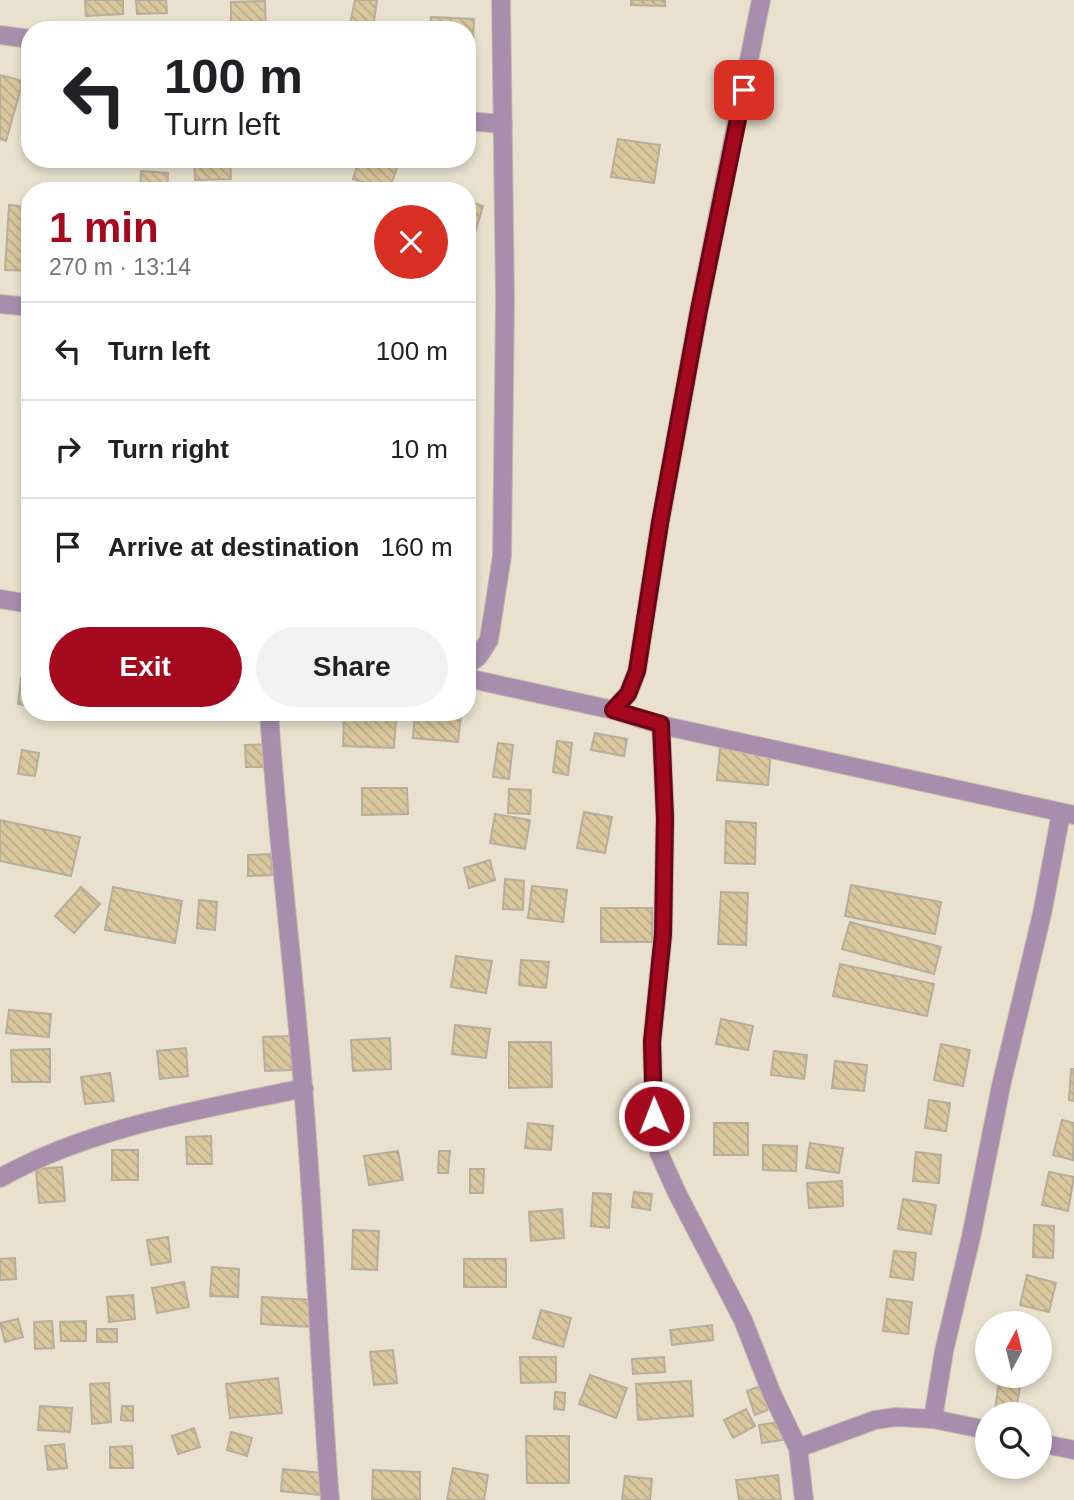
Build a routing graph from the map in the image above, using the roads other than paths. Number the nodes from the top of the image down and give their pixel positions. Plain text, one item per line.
1 (502, 0) edge
2 (761, 0) edge
3 (0, 34) edge
4 (21, 38) edge
5 (476, 122) edge
6 (503, 124) junction
7 (0, 304) edge
8 (21, 306) edge
9 (0, 600) edge
10 (21, 603) edge
11 (476, 658) edge
12 (476, 680) edge
13 (613, 710) junction
14 (270, 721) edge
15 (661, 724) junction
16 (1067, 814) edge
17 (304, 1088) junction
18 (0, 1178) edge
19 (933, 1419) junction
20 (975, 1428) edge
21 (1052, 1445) edge
22 (798, 1448) junction
23 (1074, 1450) edge
24 (330, 1500) edge
25 (804, 1500) edge

1 - 6 street
2 - 13 street
3 - 4 street
5 - 6 street
6 - 11 street
7 - 8 street
9 - 10 street
12 - 13 street
13 - 15 street
14 - 17 street
15 - 16 street
15 - 22 street
16 - 19 street
17 - 18 street
17 - 24 street
19 - 20 street
19 - 22 street
21 - 23 street
22 - 25 street

